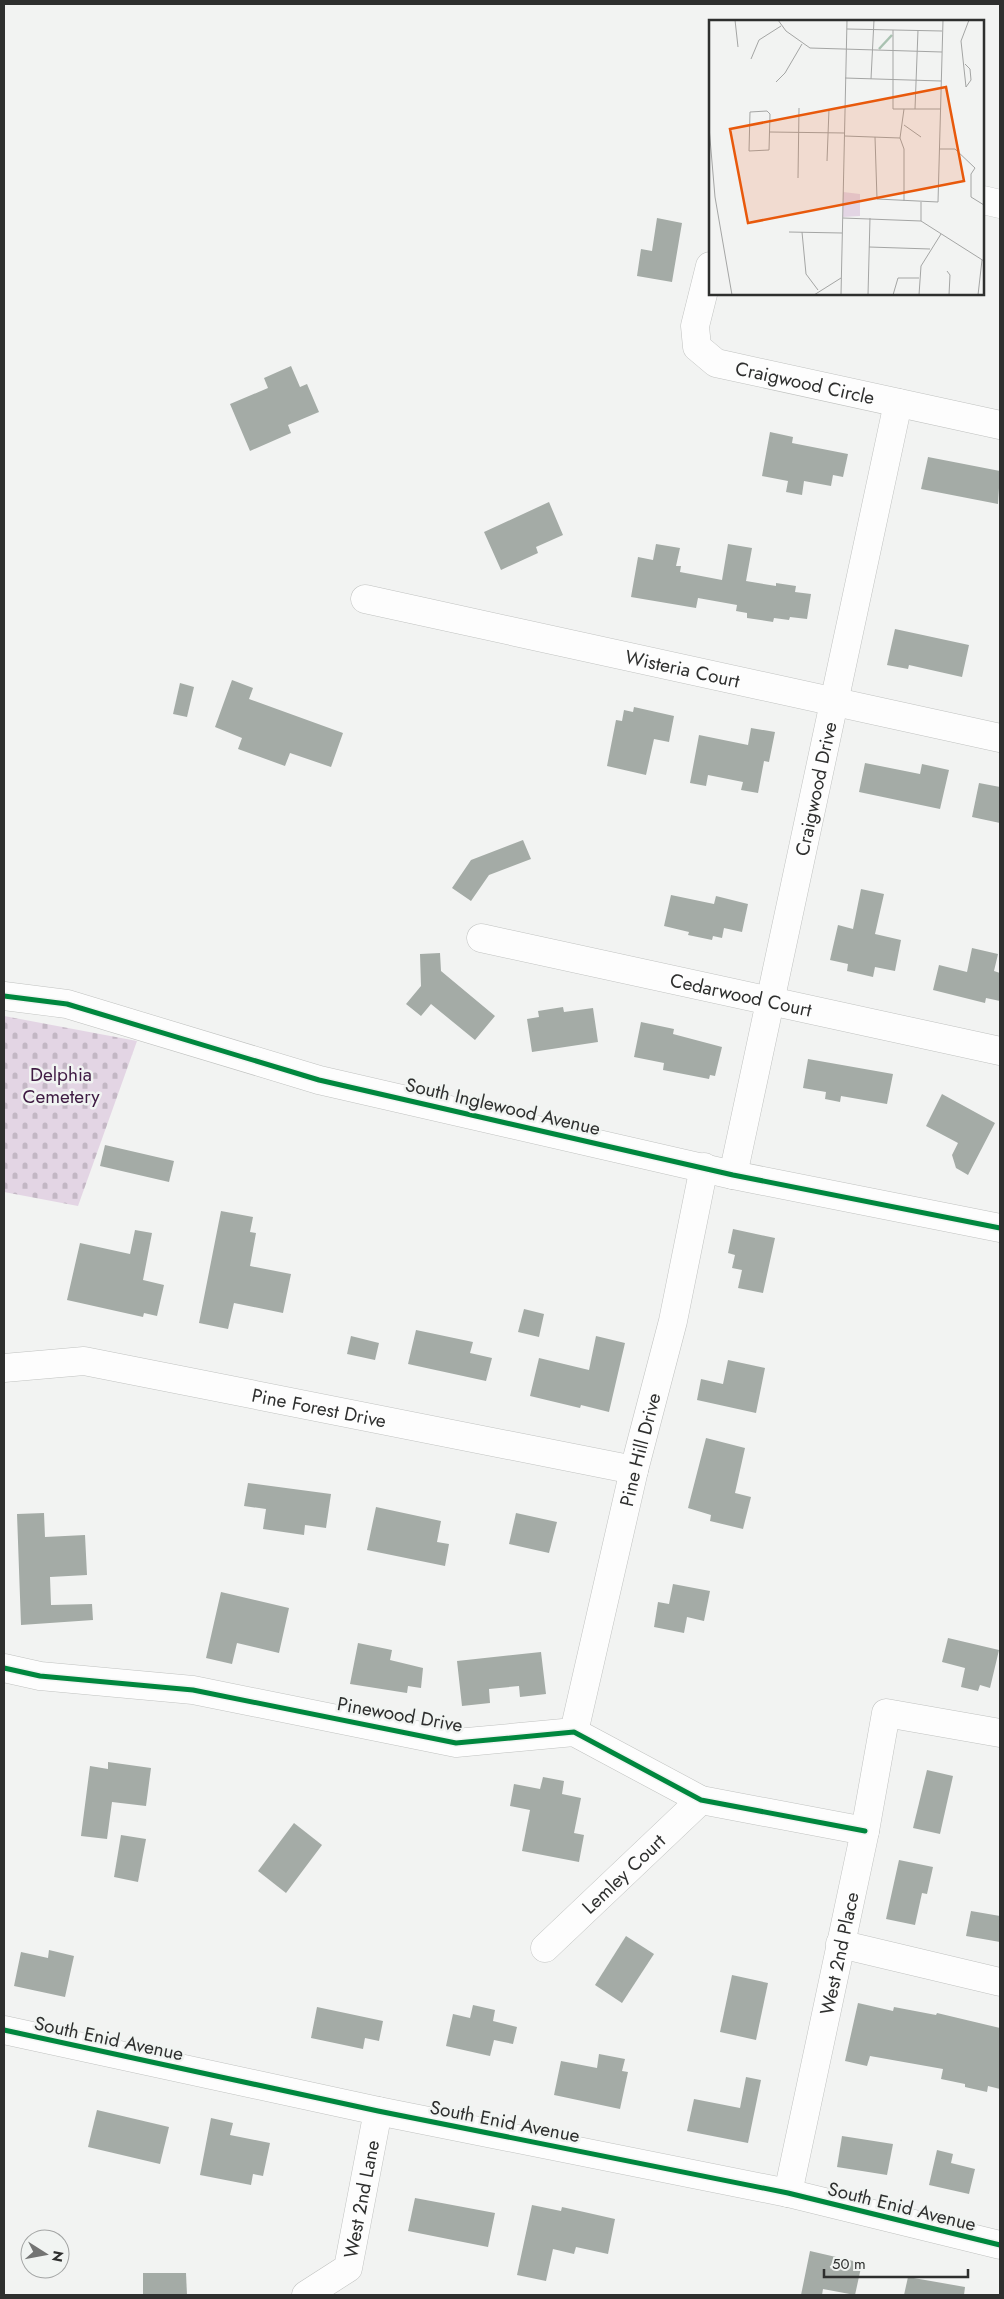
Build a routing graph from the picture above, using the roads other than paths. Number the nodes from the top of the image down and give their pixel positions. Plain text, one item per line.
1 (984, 200) edge
2 (1000, 204) edge
3 (709, 270) edge
4 (898, 403) junction
5 (1000, 425) edge
6 (365, 599) dead end
7 (833, 702) junction
8 (1000, 738) edge
9 (481, 938) dead end
10 (4, 996) edge
11 (770, 1001) junction
12 (1000, 1051) edge
13 (704, 1167) junction
14 (733, 1175) junction
15 (1000, 1228) edge
16 (4, 1368) edge
17 (634, 1470) junction
18 (4, 1668) edge
19 (574, 1732) junction
20 (1000, 1733) edge
21 (701, 1800) junction
22 (865, 1832) junction
23 (840, 1944) junction
24 (545, 1948) dead end
25 (1000, 1982) edge
26 (4, 2030) edge
27 (378, 2110) junction
28 (788, 2193) junction
29 (1000, 2245) edge
30 (306, 2295) edge

1 - 2 street
3 - 4 street, Craigwood Circle
4 - 5 street, Craigwood Circle
4 - 7 street, Craigwood Drive
6 - 7 street, Wisteria Court
7 - 8 street, Wisteria Court
7 - 11 street, Craigwood Drive
9 - 11 street, Cedarwood Court
10 - 13 street, South Inglewood Avenue
11 - 12 street, Cedarwood Court
11 - 14 street, Craigwood Drive
13 - 14 street, South Inglewood Avenue
13 - 17 street, Pine Hill Drive
14 - 15 street, South Inglewood Avenue
16 - 17 street, Pine Forest Drive
17 - 19 street, Pine Hill Drive
18 - 19 street, Pinewood Drive
19 - 21 street
20 - 22 street, West 2nd Place
21 - 22 street
21 - 24 street, Lemley Court
22 - 23 street, West 2nd Place
23 - 25 street
23 - 28 street, West 2nd Place
26 - 27 street, South Enid Avenue
27 - 28 street, South Enid Avenue
27 - 30 street, West 2nd Lane
28 - 29 street, South Enid Avenue

